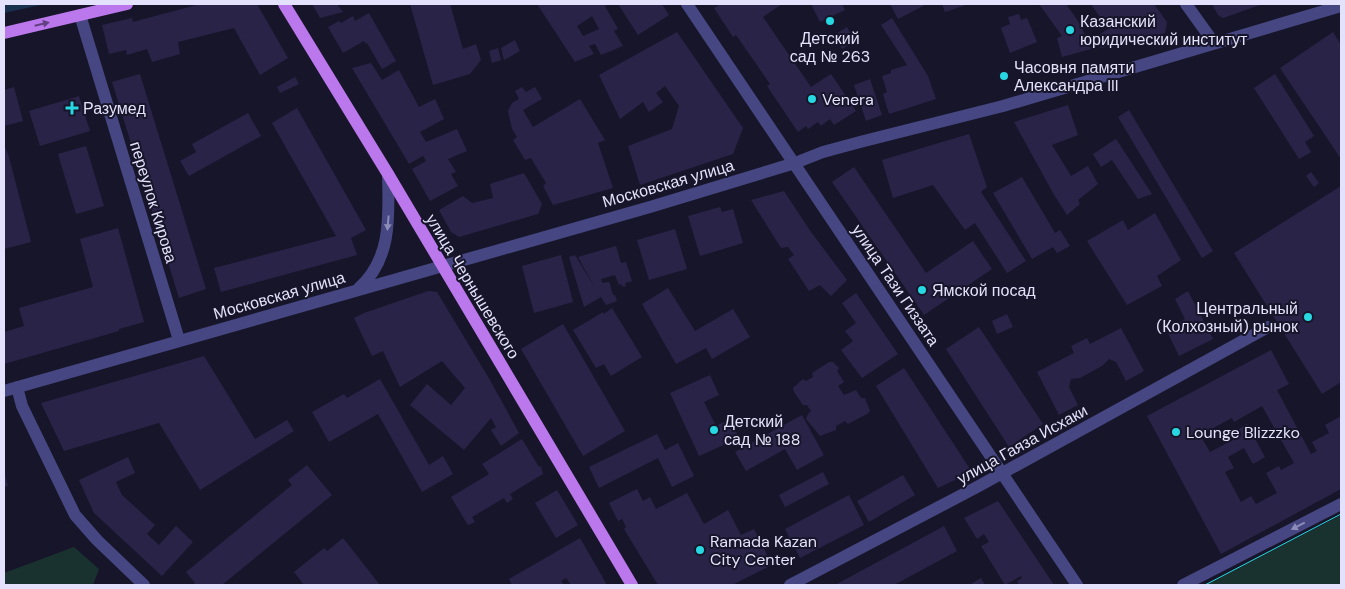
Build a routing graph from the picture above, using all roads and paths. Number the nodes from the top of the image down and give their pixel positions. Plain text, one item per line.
1 (127, 4) edge
2 (284, 4) edge
3 (688, 4) edge
4 (1186, 4) edge
5 (1341, 6) edge
6 (80, 15) junction
7 (4, 33) edge
8 (1214, 43) junction
9 (795, 163) junction
10 (388, 174) junction
11 (443, 266) junction
12 (357, 289) junction
13 (1268, 327) dead end
14 (179, 340) junction
15 (17, 387) junction
16 (4, 391) edge
17 (1002, 473) junction
18 (1341, 504) edge
19 (144, 585) edge
20 (632, 585) edge
21 (790, 585) edge
22 (1077, 585) edge
23 (1183, 585) edge

1 - 6 main road
2 - 10 main road, улица Чернышевского
3 - 9 street, улица Тази Гиззата
4 - 8 street
5 - 8 street, Московская улица
7 -> 6 main road
6 - 14 street, переулок Кирова
8 - 9 street, Московская улица
9 - 11 street, Московская улица
9 - 17 street, улица Тази Гиззата
10 - 11 main road, улица Чернышевского
10 -> 12 street
11 - 12 street, Московская улица
11 - 20 main road, улица Чернышевского
12 - 14 street, Московская улица
13 - 17 street, улица Гаяза Исхаки
14 - 15 street, Московская улица
15 - 16 street, Московская улица
15 - 19 street
17 - 21 street, улица Гаяза Исхаки
17 - 22 street, улица Тази Гиззата
18 -> 23 street

